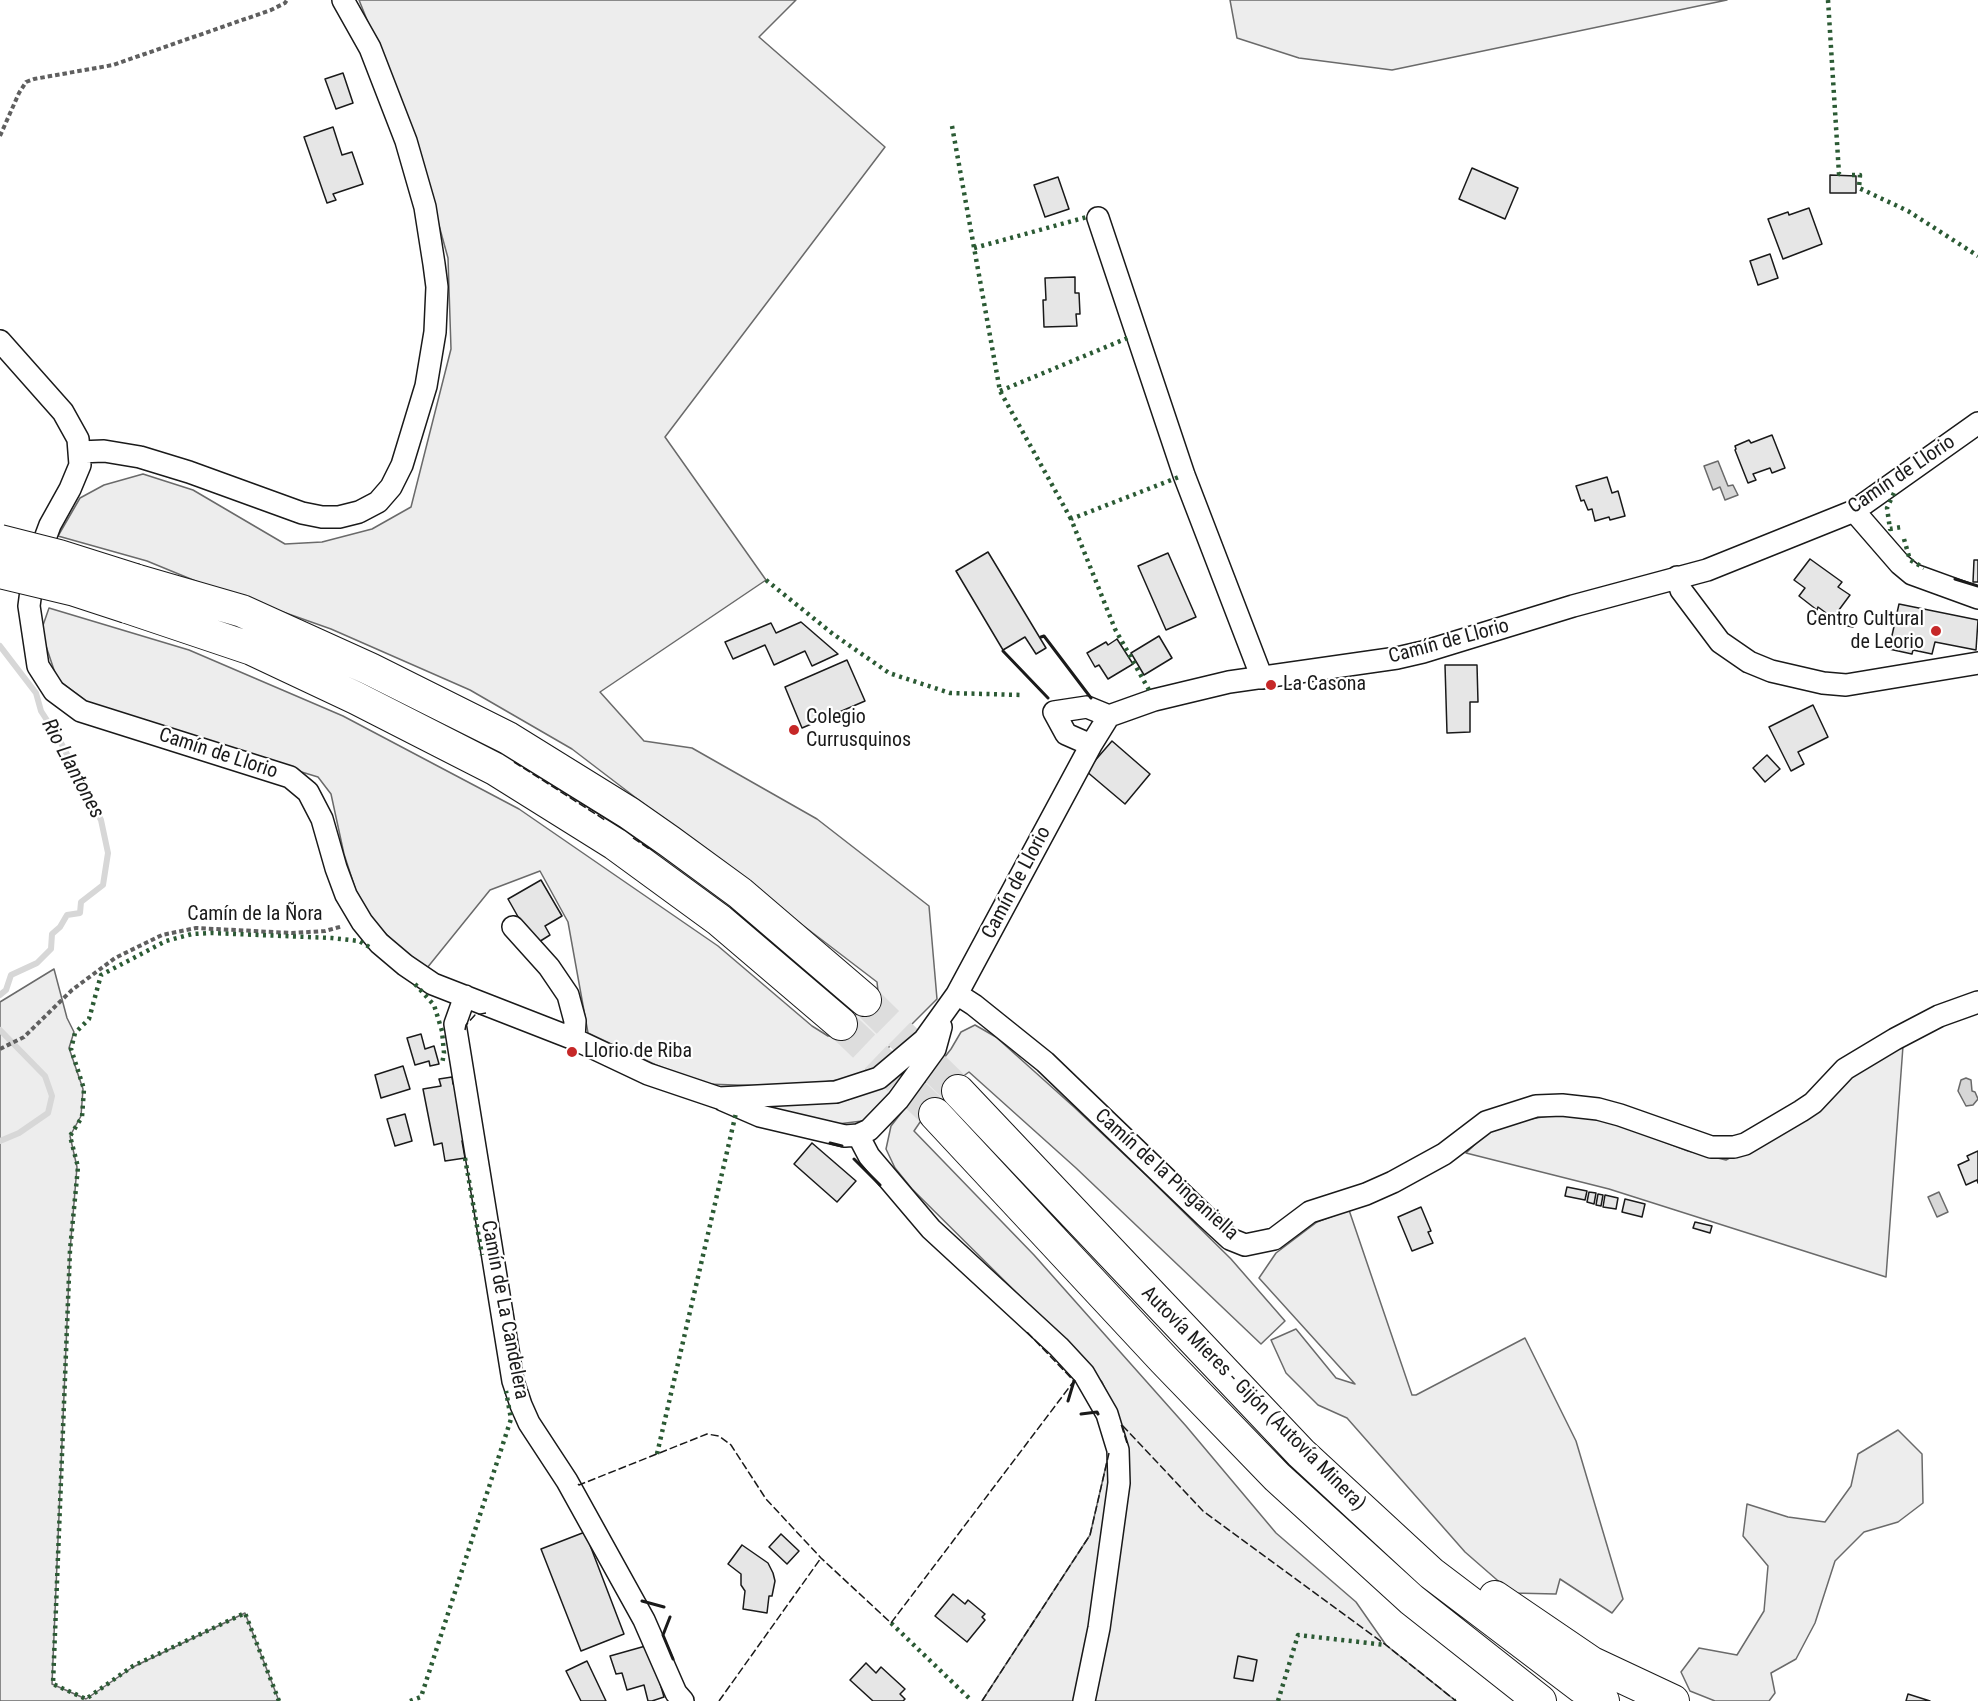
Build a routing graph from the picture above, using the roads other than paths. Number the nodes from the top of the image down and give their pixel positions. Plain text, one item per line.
1 (343, 0) edge
2 (1098, 218) dead end
3 (0, 340) edge
4 (1978, 423) edge
5 (79, 452) junction
6 (1854, 511) junction
7 (0, 541) edge
8 (0, 572) edge
9 (1677, 577) junction
10 (131, 593) junction
11 (1978, 598) edge
12 (1978, 663) edge
13 (1262, 678) junction
14 (1109, 716) junction
15 (1091, 745) junction
16 (513, 927) dead end
17 (957, 994) junction
18 (465, 996) junction
19 (865, 1000) tunnel mouth
20 (1978, 1002) edge
21 (945, 1011) junction
22 (841, 1024) tunnel mouth
23 (574, 1039) junction
24 (958, 1091) tunnel mouth
25 (719, 1098) junction
26 (935, 1114) tunnel mouth
27 (858, 1135) junction
28 (1301, 1453) junction
29 (1277, 1477) junction
30 (682, 1701) edge
31 (1084, 1701) edge
32 (1506, 1701) edge
33 (1540, 1701) edge
34 (1603, 1701) edge
35 (1673, 1701) edge

1 - 5 street
2 - 13 street
3 - 5 street, Camín de Llorio
4 - 6 street, Camín de Llorio
5 - 18 street, Camín de Llorio
6 - 9 street, Camín de Llorio
6 - 11 street
7 - 10 highway, bridge
8 - 10 highway, bridge
9 - 12 street
9 - 13 street, Camín de Llorio
10 - 19 highway
10 - 22 highway
13 - 14 street, Camín de Llorio
14 - 15 street, Camín de Llorio
14 - 15 street
15 - 17 street, Camín de Llorio
16 - 23 street
17 - 20 street, Camín de la Pinganiella
17 - 21 street, Camín de Llorio
18 - 23 street, Camín de Llorio
18 - 30 street, Camín de La Candelera
21 - 25 street, Camín de Llorio
21 - 27 street, Camín de Llorio
23 - 25 street, Camín de Llorio
24 - 28 highway, Autovía Mieres - Gijón (Autovía Minera)
25 - 27 street, Camín de Llorio
26 - 29 highway, Autovía Mieres - Gijón (Autovía Minera)
27 - 31 street
28 - 34 highway, Autovía Mieres - Gijón (Autovía Minera)
28 - 35 highway
29 - 32 highway
29 - 33 highway, Autovía Mieres - Gijón (Autovía Minera)

